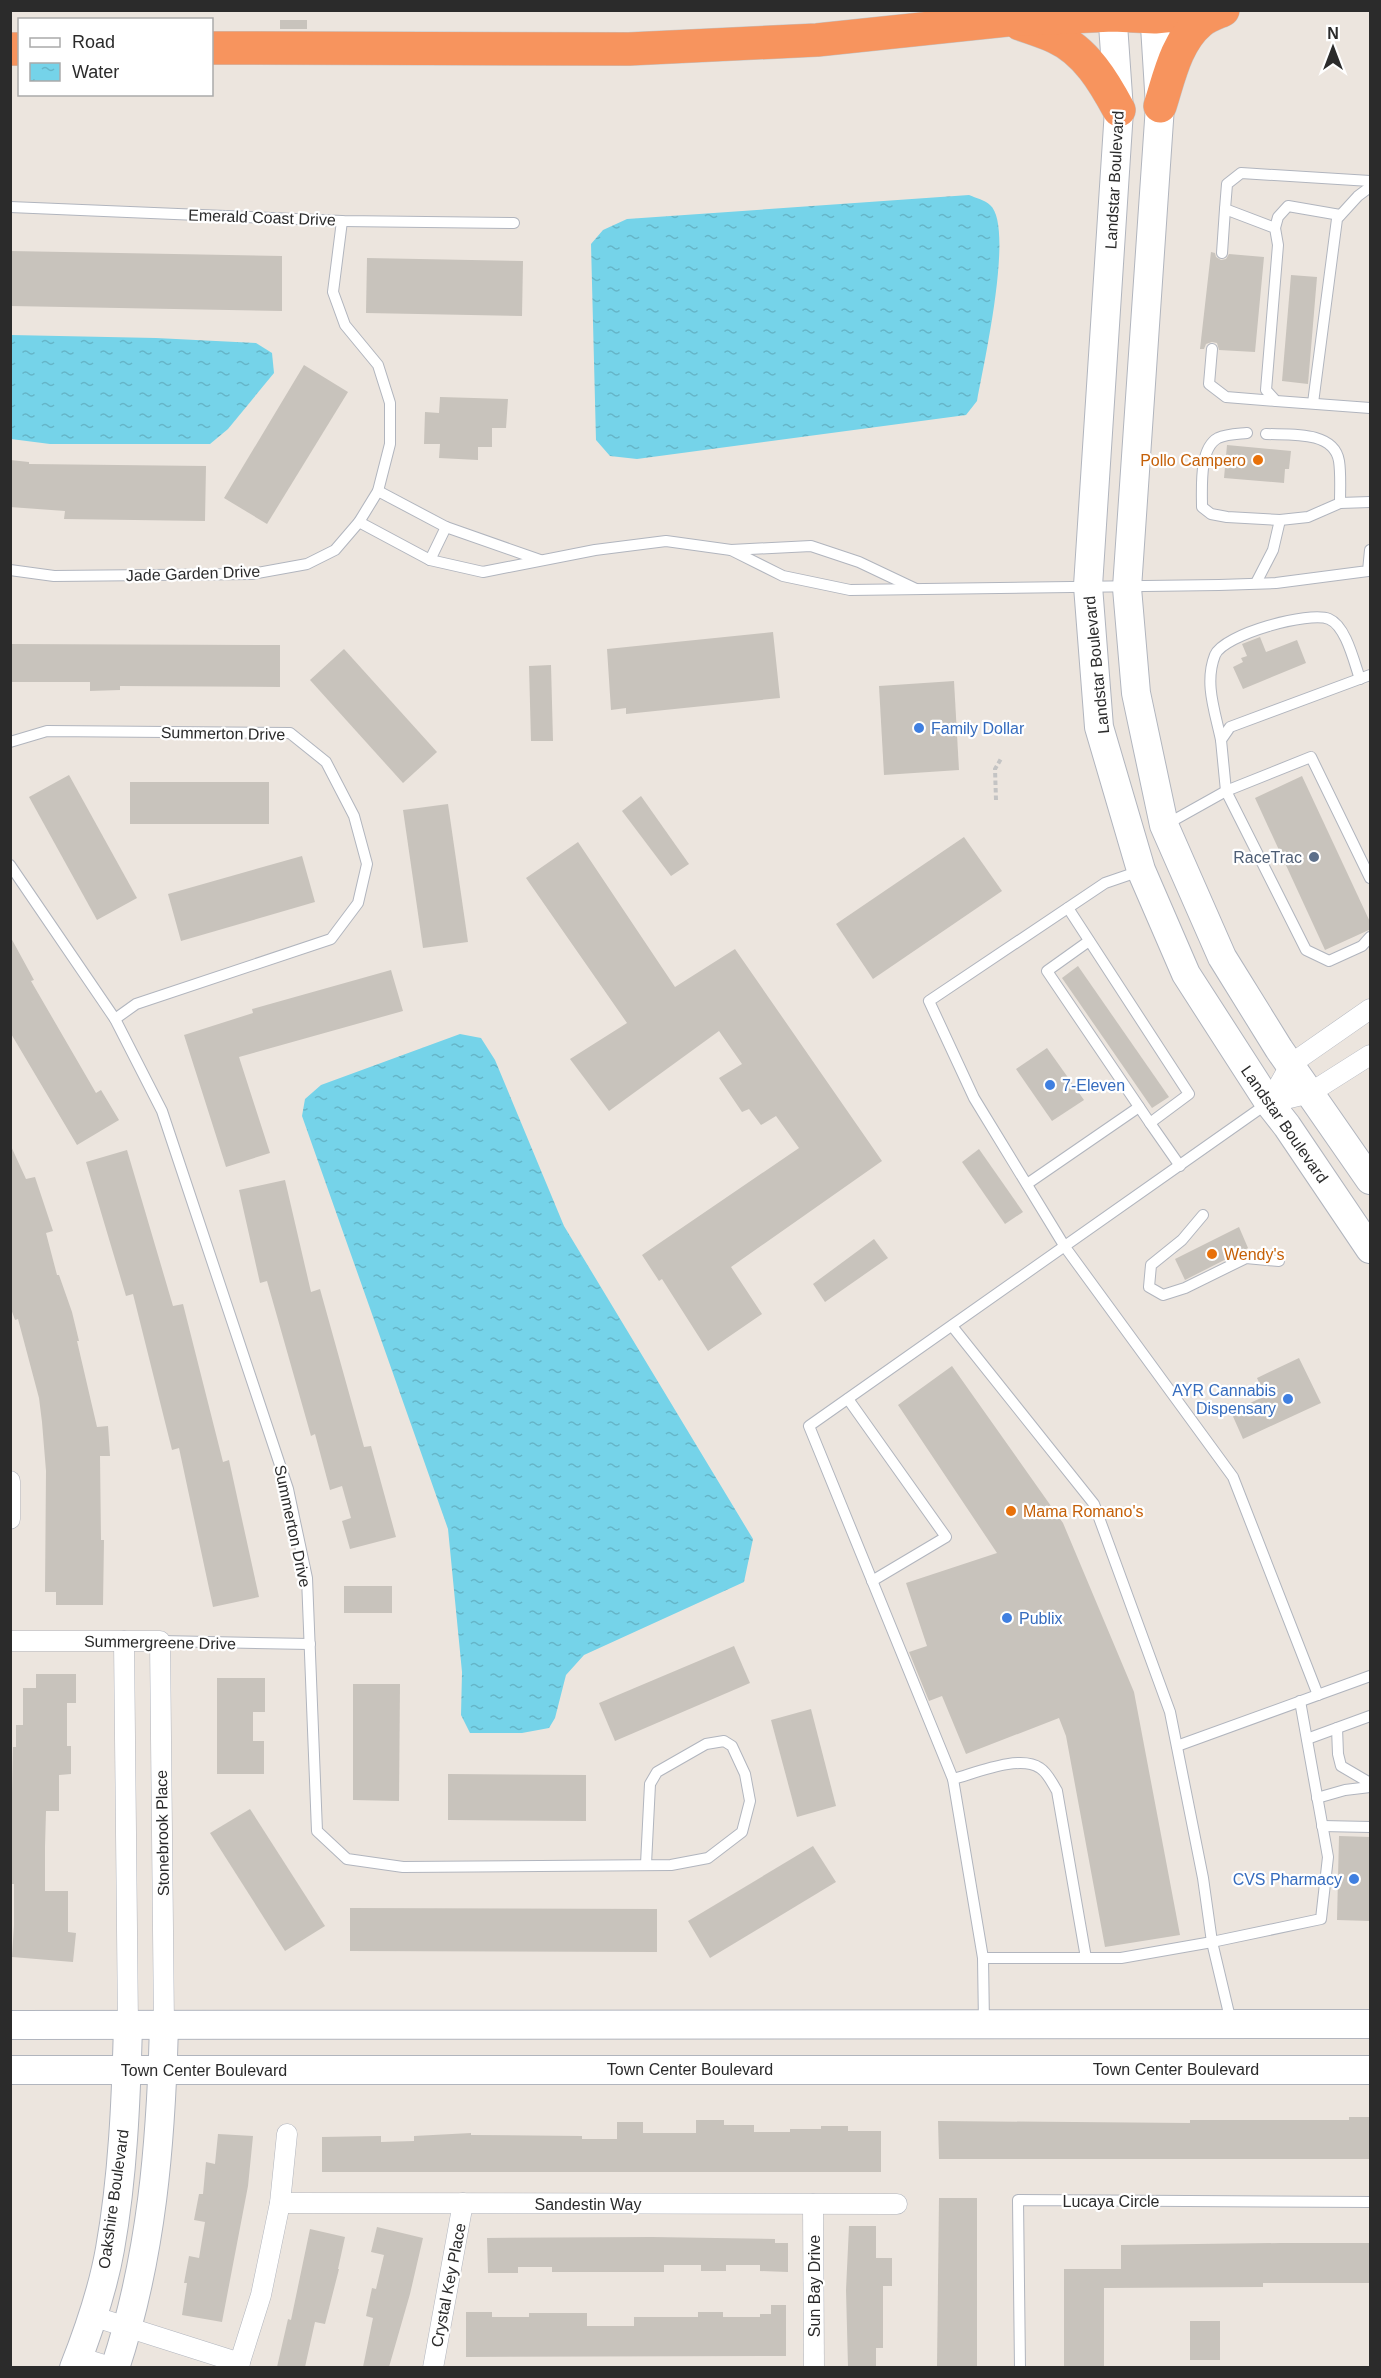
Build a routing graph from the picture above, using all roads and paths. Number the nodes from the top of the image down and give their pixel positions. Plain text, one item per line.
1 (1223, 11) edge
2 (1113, 13) edge
3 (1154, 14) edge
4 (1007, 20) junction
5 (213, 48) edge
6 (1160, 106) junction
7 (1119, 110) junction
8 (1368, 183) edge
9 (10, 207) edge
10 (1225, 209) junction
11 (1340, 215) junction
12 (342, 221) junction
13 (514, 223) dead end
14 (1275, 228) junction
15 (1222, 253) dead end
16 (1212, 349) dead end
17 (1276, 400) junction
18 (1313, 403) junction
19 (1371, 408) edge
20 (1247, 434) dead end
21 (1266, 434) dead end
22 (378, 491) junction
23 (1371, 502) edge
24 (1340, 503) junction
25 (1280, 520) junction
26 (359, 522) junction
27 (446, 527) junction
28 (731, 550) junction
29 (1371, 550) edge
30 (429, 560) junction
31 (540, 560) junction
32 (10, 570) edge
33 (1370, 573) edge
34 (1256, 583) junction
35 (1088, 586) junction
36 (1127, 588) junction
37 (919, 590) junction
38 (1365, 677) edge
39 (1221, 740) junction
40 (10, 742) edge
41 (1002, 757) dead end
42 (1226, 791) junction
43 (996, 800) dead end
44 (1164, 825) junction
45 (10, 865) edge
46 (1141, 870) junction
47 (1371, 878) edge
48 (1068, 908) junction
49 (1371, 937) edge
50 (1089, 941) junction
51 (1371, 1009) edge
52 (115, 1019) junction
53 (1371, 1055) edge
54 (1292, 1064) junction
55 (1310, 1093) junction
56 (1269, 1103) junction
57 (1139, 1107) junction
58 (1150, 1123) junction
59 (1180, 1166) junction
60 (1371, 1180) edge
61 (1027, 1184) junction
62 (1203, 1215) dead end
63 (1065, 1247) junction
64 (1371, 1250) edge
65 (1280, 1261) dead end
66 (952, 1326) junction
67 (848, 1399) junction
68 (10, 1481) edge
69 (10, 1519) edge
70 (872, 1581) junction
71 (10, 1641) edge
72 (124, 1641) junction
73 (160, 1641) junction
74 (310, 1644) junction
75 (1371, 1676) edge
76 (1318, 1695) junction
77 (1300, 1701) junction
78 (1371, 1716) edge
79 (1337, 1728) junction
80 (1307, 1739) junction
81 (1176, 1746) junction
82 (953, 1779) junction
83 (1371, 1785) edge
84 (1317, 1798) junction
85 (1322, 1826) junction
86 (1371, 1827) edge
87 (646, 1864) junction
88 (1212, 1942) junction
89 (983, 1958) junction
90 (1086, 1958) junction
91 (984, 2024) junction
92 (1231, 2024) junction
93 (1371, 2024) edge
94 (10, 2025) edge
95 (128, 2025) junction
96 (164, 2025) junction
97 (162, 2069) junction
98 (985, 2069) junction
99 (10, 2070) edge
100 (127, 2070) junction
101 (1371, 2070) edge
102 (286, 2134) dead end
103 (280, 2202) junction
104 (1371, 2202) edge
105 (463, 2204) junction
106 (813, 2204) junction
107 (897, 2204) dead end
108 (92, 2316) junction
109 (128, 2327) junction
110 (76, 2362) edge
111 (239, 2365) edge
112 (115, 2367) edge
113 (433, 2367) edge
114 (814, 2367) edge
115 (1020, 2367) edge

1 - 3 highway
1 - 6 highway
2 - 3 highway
2 - 4 highway
2 - 7 main road, Landstar Boulevard
3 - 6 main road
4 - 5 highway
4 - 7 highway
6 - 36 main road
7 - 35 main road, Landstar Boulevard
8 - 10 lane
8 - 11 lane
9 - 12 lane, Emerald Coast Drive
10 - 14 lane
10 - 15 lane
11 - 14 lane
11 - 18 lane
12 - 13 lane, Emerald Coast Drive
12 - 22 lane, Jade Garden Drive
14 - 17 lane
16 - 17 lane
17 - 18 lane
18 - 19 lane
20 - 25 lane
21 - 24 lane
22 - 26 lane, Jade Garden Drive
22 - 27 lane
23 - 24 lane
24 - 25 lane
25 - 34 lane
26 - 30 lane
26 - 32 lane, Jade Garden Drive
27 - 30 lane
27 - 31 lane
28 - 31 lane
28 - 37 lane
28 - 37 lane
29 - 33 lane
30 - 31 lane
33 - 34 lane
34 - 36 lane
35 - 36 lane
35 - 37 lane
35 - 46 main road, Landstar Boulevard
36 - 44 main road
38 - 39 lane
38 - 39 lane
39 - 42 lane
40 - 52 lane, Summerton Drive
41 - 43 path
42 - 44 lane
42 - 47 lane
42 - 49 lane
44 - 54 main road
45 - 52 lane, Summerton Drive
46 - 48 lane
46 - 56 main road, Landstar Boulevard
48 - 50 lane
48 - 61 lane
50 - 57 lane
50 - 58 lane
51 - 54 street
52 - 74 lane, Summerton Drive
53 - 55 street
54 - 55 main road
54 - 56 street
55 - 56 street
55 - 60 main road
56 - 59 lane
56 - 64 main road, Landstar Boulevard
57 - 58 lane
57 - 61 lane
58 - 59 lane
59 - 63 lane
61 - 63 lane
62 - 65 lane
63 - 66 lane
63 - 76 lane
66 - 67 lane
66 - 81 lane
67 - 70 lane
67 - 70 lane
68 - 69 street
70 - 82 lane
71 - 72 street, Summergreene Drive
72 - 73 street, Summergreene Drive
72 - 95 street
73 - 74 lane, Summergreene Drive
73 - 96 street, Stonebrook Place
74 - 87 lane, Summerton Drive
75 - 76 lane
76 - 77 lane
77 - 80 lane
77 - 81 lane
78 - 79 lane
79 - 80 lane
79 - 83 lane
80 - 84 lane
81 - 88 lane
82 - 89 lane
82 - 90 lane
83 - 84 lane
84 - 85 lane
85 - 86 lane
85 - 88 lane
87 - 87 lane, Summerton Drive
88 - 90 lane
88 - 92 lane
89 - 90 lane
89 - 91 lane
91 - 92 main road
91 - 96 main road
91 - 98 main road
92 - 93 main road
94 - 95 main road
95 - 96 main road
95 - 100 main road, Oakshire Boulevard
96 - 97 main road
97 - 98 main road, Town Center Boulevard
97 - 100 main road, Town Center Boulevard
97 - 109 main road
98 - 101 main road, Town Center Boulevard
99 - 100 main road, Town Center Boulevard
100 - 108 main road, Oakshire Boulevard
102 - 103 street
103 - 105 street, Sandestin Way
103 - 111 street
104 - 115 lane, Lucaya Circle
105 - 106 street, Sandestin Way
105 - 113 street, Crystal Key Place
106 - 107 street, Sandestin Way
106 - 114 street, Sun Bay Drive
108 - 109 street
108 - 110 main road, Oakshire Boulevard
109 - 111 street
109 - 112 main road
110 - 112 street

